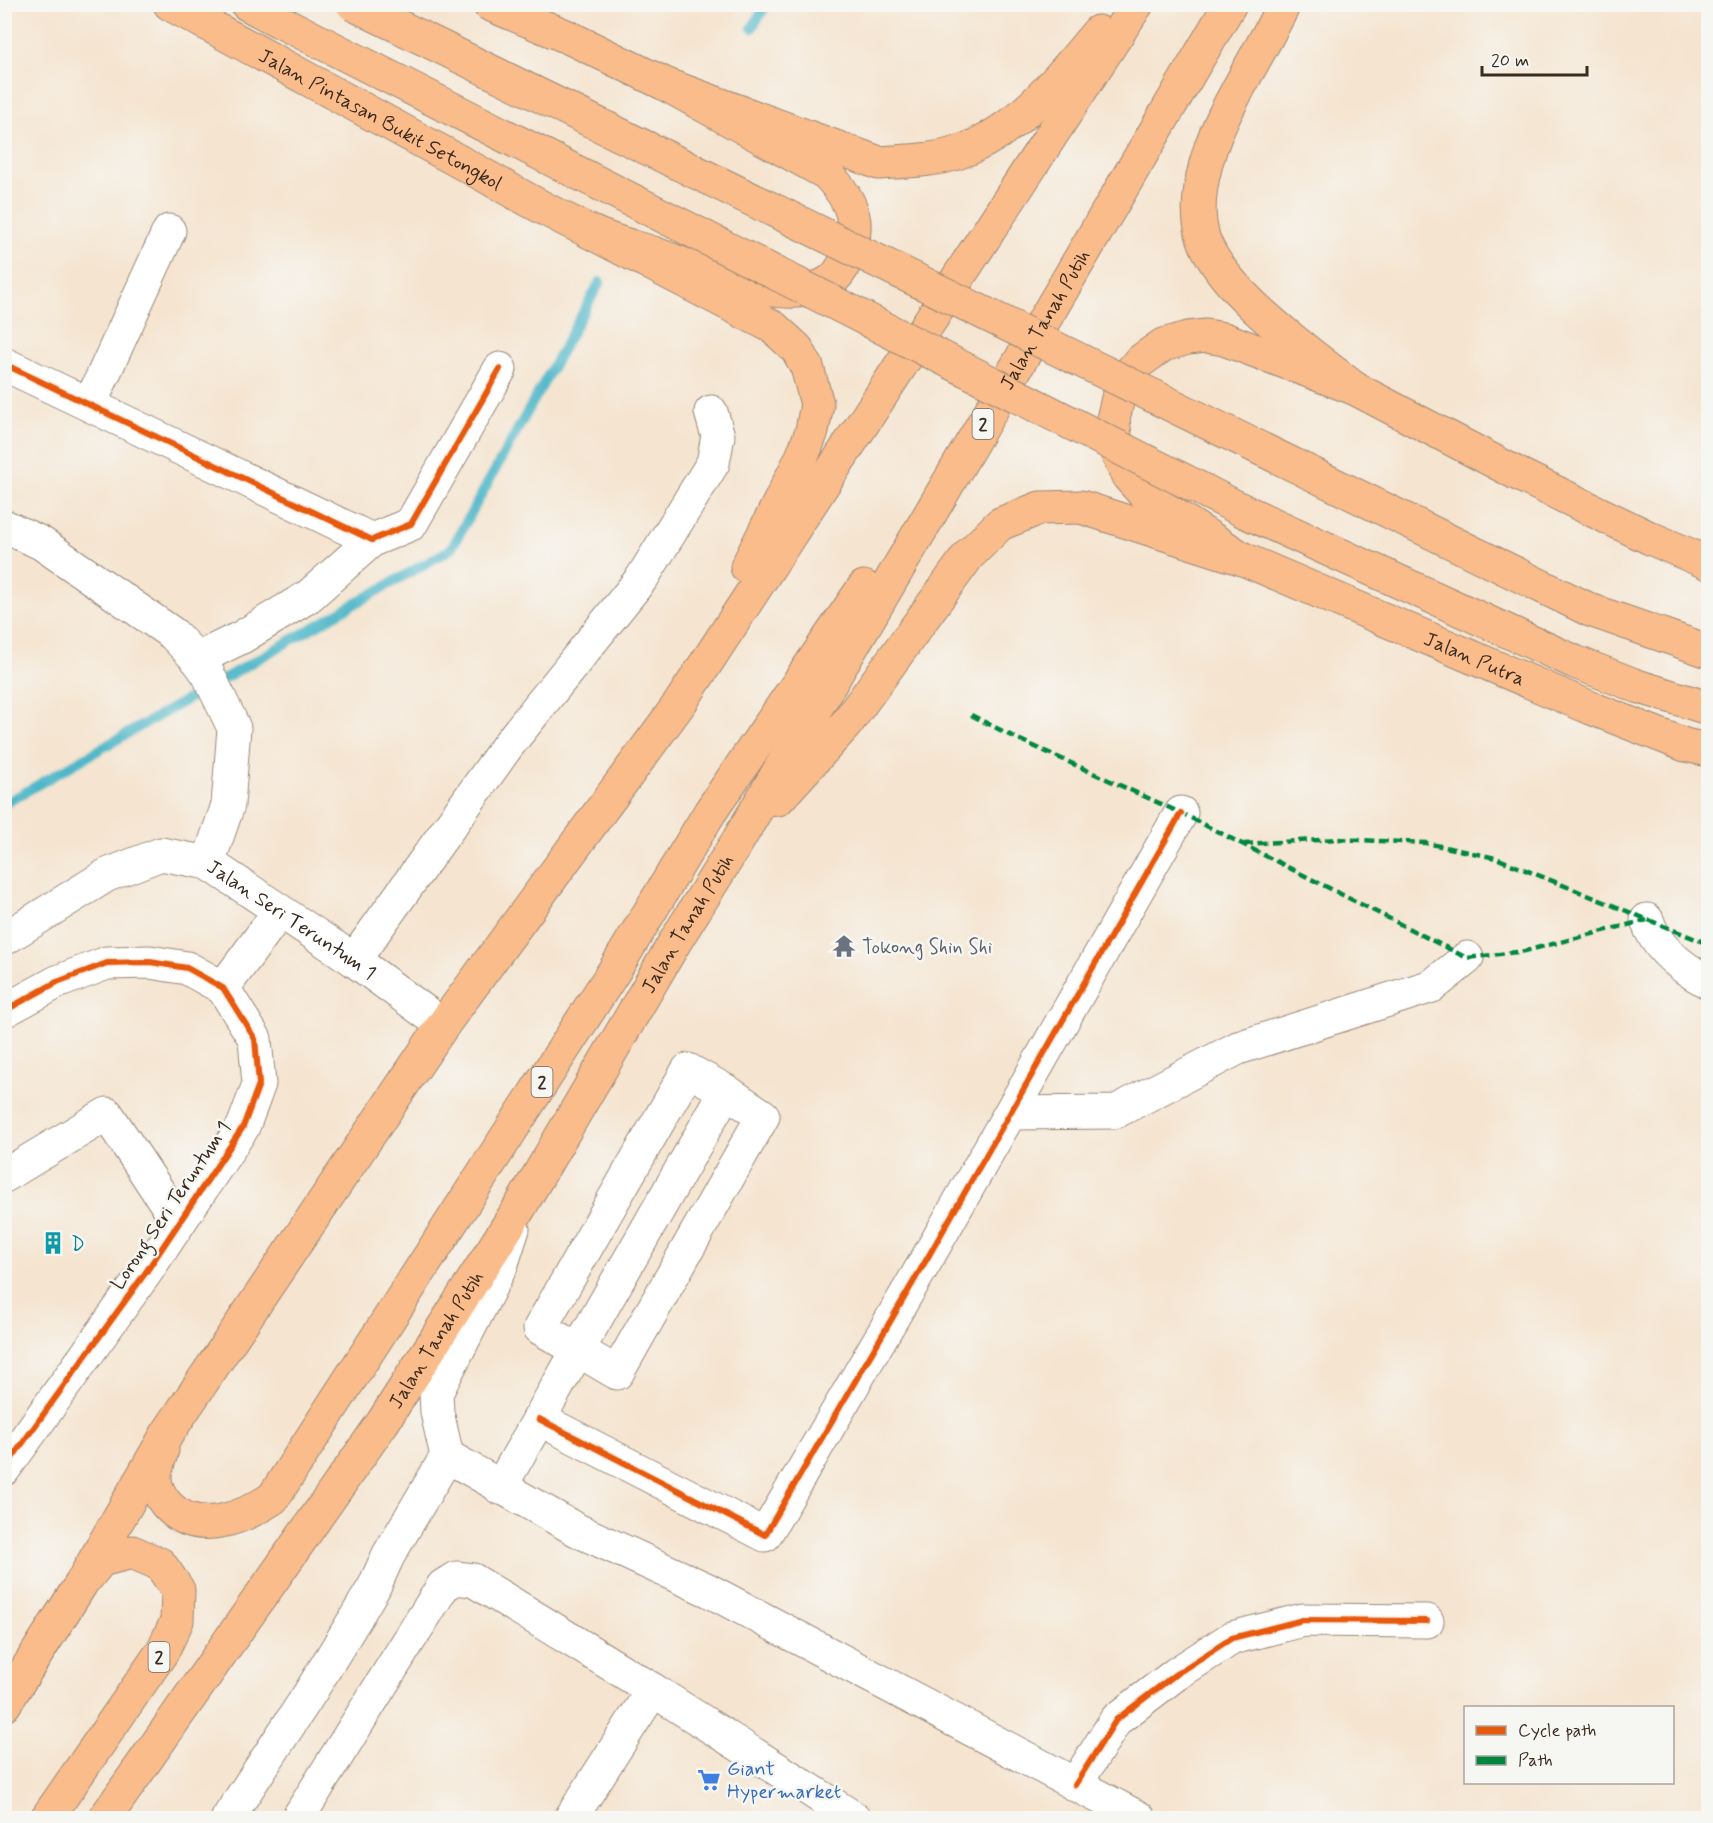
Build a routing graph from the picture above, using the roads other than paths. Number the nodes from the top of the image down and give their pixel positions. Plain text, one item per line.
1 (170, 4) edge
2 (247, 4) edge
3 (353, 4) edge
4 (489, 4) edge
5 (1122, 4) edge
6 (1137, 4) edge
7 (1230, 4) edge
8 (1284, 4) edge
9 (667, 85) junction
10 (169, 231) dead end
11 (590, 232) junction
12 (4, 364) edge
13 (500, 369) dead end
14 (1354, 388) junction
15 (90, 404) junction
16 (711, 412) dead end
17 (930, 514) junction
18 (4, 526) edge
19 (372, 540) junction
20 (1243, 559) junction
21 (1708, 563) edge
22 (1708, 651) edge
23 (203, 666) junction
24 (680, 703) junction
25 (1708, 708) edge
26 (1708, 750) edge
27 (1181, 813) dead end
28 (736, 844) junction
29 (208, 863) junction
30 (279, 912) junction
31 (1647, 920) dead end
32 (4, 939) edge
33 (1467, 958) dead end
34 (354, 960) junction
35 (1708, 982) edge
36 (223, 988) junction
37 (4, 1011) edge
38 (443, 1025) junction
39 (726, 1090) junction
40 (1011, 1113) junction
41 (4, 1176) edge
42 (520, 1207) junction
43 (179, 1223) junction
44 (578, 1350) junction
45 (539, 1419) junction
46 (167, 1434) junction
47 (447, 1456) junction
48 (4, 1469) edge
49 (500, 1488) junction
50 (81, 1584) junction
51 (1427, 1621) dead end
52 (653, 1690) junction
53 (4, 1705) edge
54 (1074, 1785) junction
55 (47, 1818) edge
56 (105, 1818) edge
57 (228, 1818) edge
58 (298, 1818) edge
59 (571, 1818) edge
60 (854, 1818) edge
61 (1139, 1818) edge

1 - 11 main road, Jalan Pintasan Bukit Setongkol
2 - 25 main road, Jalan Pintasan Bukit Setongkol, bridge
3 - 22 main road, bridge
4 - 9 main road
5 - 9 main road
6 - 24 main road, 2
7 - 17 main road, Jalan Tanah Putih / 2
8 - 14 main road
9 - 11 main road
10 - 15 street
11 - 24 main road
12 - 15 street
13 - 19 street
14 - 20 main road
14 - 21 main road
15 - 19 street
16 - 34 street
17 - 28 main road, Jalan Tanah Putih / 2
17 - 46 main road, 2
18 - 23 street
19 - 23 street
20 - 26 main road, Jalan Putra
20 - 28 main road
23 - 29 street
24 - 38 main road, 2
27 - 40 street
28 - 42 main road, Jalan Tanah Putih / 2
29 - 30 street, Jalan Seri Teruntum 1
29 - 32 street, Jalan Seri Teruntum 1
30 - 34 street, Jalan Seri Teruntum 1
30 - 36 street
31 - 35 street
33 - 40 street
34 - 38 street, Jalan Seri Teruntum 1
36 - 37 street, Lorong Seri Teruntum 1
36 - 43 street, Lorong Seri Teruntum 1
38 - 46 main road, 2
39 - 44 street
39 - 44 street
39 - 44 street
40 - 45 street
41 - 43 street
42 - 47 street
42 - 56 main road, Jalan Tanah Putih / 2
43 - 48 street, Lorong Seri Teruntum 1
44 - 45 street
45 - 49 street
46 - 50 main road, 2
47 - 49 street
47 - 57 street
49 - 54 street
50 - 53 main road, 2
50 - 55 main road, 2
51 - 54 street
52 - 58 street
52 - 59 street
52 - 60 street
54 - 61 street

